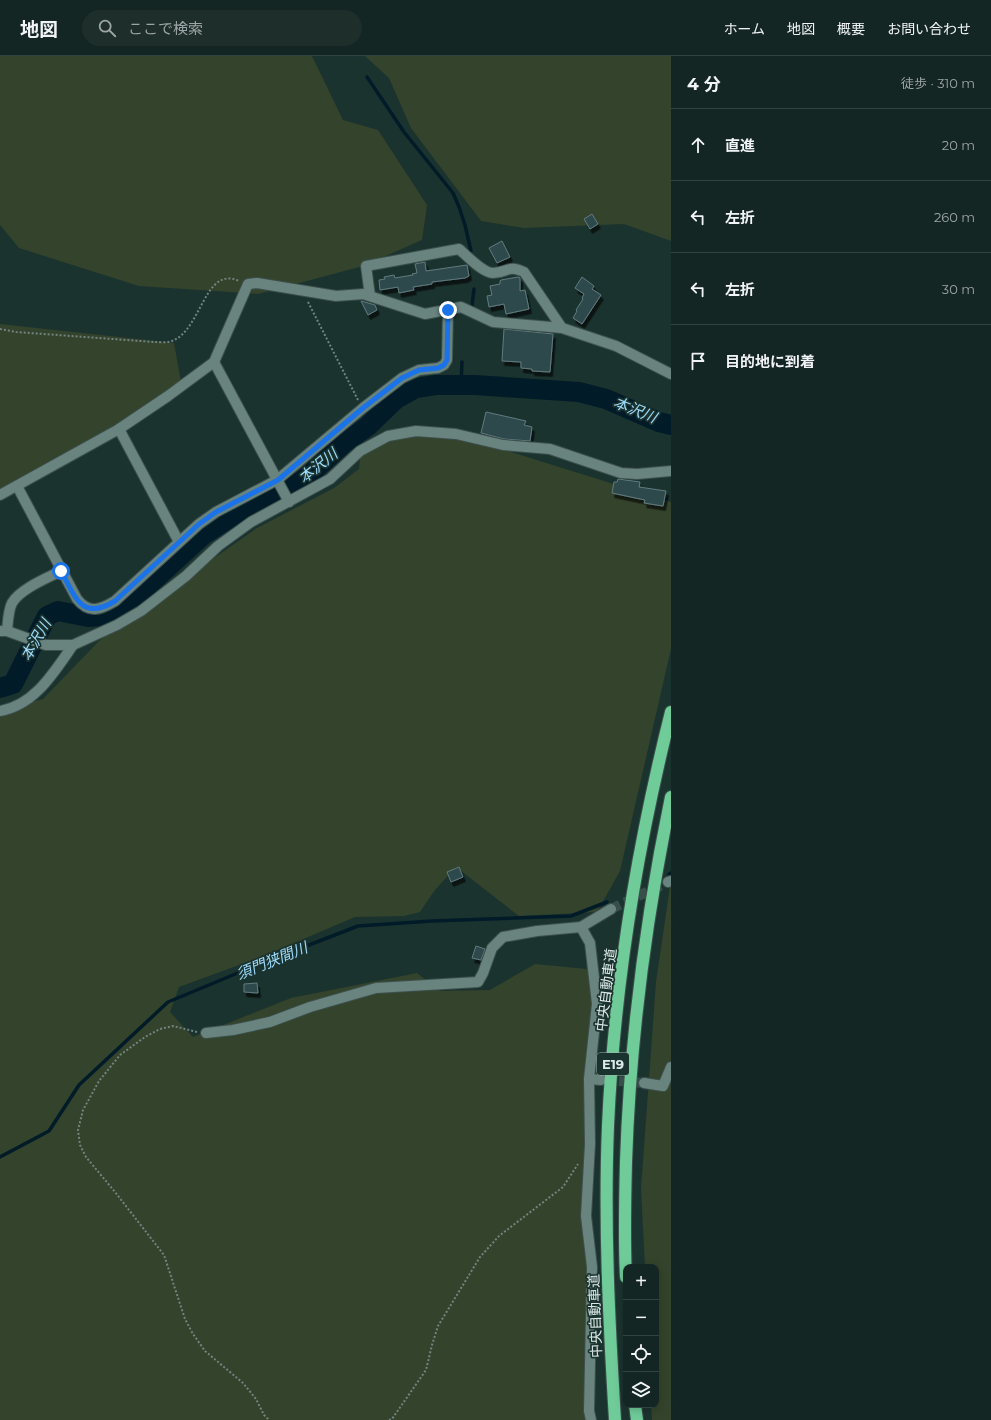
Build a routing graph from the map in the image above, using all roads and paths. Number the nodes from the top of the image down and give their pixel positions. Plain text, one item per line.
1 (248, 284) junction
2 (302, 290) junction
3 (370, 296) junction
4 (448, 310) junction
5 (562, 328) junction
6 (0, 329) edge
7 (214, 362) junction
8 (671, 374) edge
9 (363, 408) junction
10 (119, 429) junction
11 (671, 471) edge
12 (278, 480) junction
13 (17, 486) junction
14 (0, 495) edge
15 (289, 502) junction
16 (179, 542) junction
17 (61, 571) junction
18 (3, 631) edge
19 (73, 645) junction
20 (0, 711) edge
21 (671, 712) edge
22 (671, 797) edge
23 (611, 909) tunnel mouth
24 (581, 927) junction
25 (206, 1033) joint
26 (671, 1067) edge
27 (589, 1079) junction
28 (602, 1080) tunnel mouth
29 (644, 1083) tunnel mouth
30 (579, 1163) dead end
31 (626, 1264) edge
32 (635, 1408) edge
33 (269, 1420) edge
34 (389, 1420) edge
35 (591, 1420) edge
36 (616, 1420) edge
37 (636, 1420) edge

1 - 2 street
1 - 6 path
1 - 7 street
2 - 3 street
2 - 9 path
3 - 4 street
3 - 5 street
4 - 5 street
4 - 9 street
5 - 8 street
7 - 10 street
7 - 12 street
9 - 12 street
10 - 13 street
10 - 16 street
11 - 15 street
12 - 15 street
12 - 16 street
13 - 14 street
13 - 17 street
15 - 19 street
16 - 17 street
17 - 18 street
18 - 19 street
19 - 20 street
21 - 36 highway, 中央自動車道 / E19
22 - 31 highway, E19
23 - 24 street
24 - 25 street
24 - 27 street
25 - 33 path
26 - 29 street
27 - 28 street
27 - 35 street
30 - 34 path
32 - 37 highway

